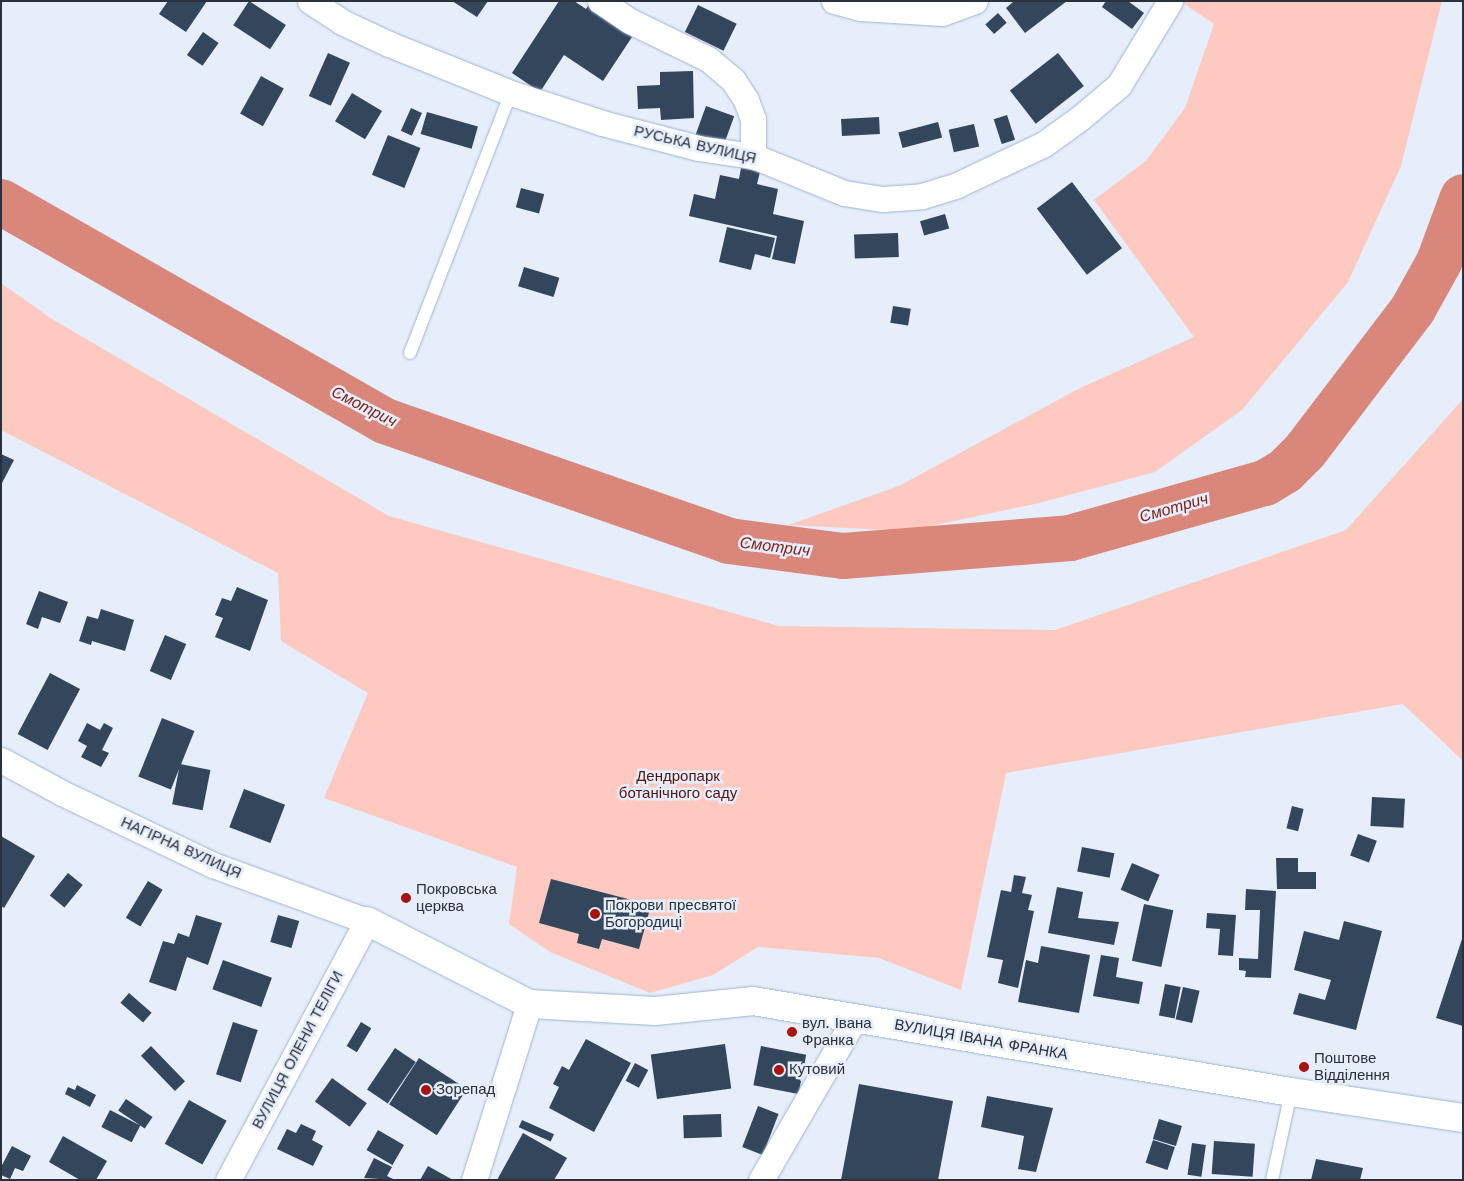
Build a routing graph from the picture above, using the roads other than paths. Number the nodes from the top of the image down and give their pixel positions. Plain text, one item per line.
1 (310, 1) edge
2 (600, 1) edge
3 (834, 1) edge
4 (975, 1) edge
5 (1170, 1) edge
6 (511, 93) junction
7 (753, 156) junction
8 (410, 353) dead end
9 (1, 760) edge
10 (368, 921) junction
11 (529, 1004) junction
12 (855, 1018) junction
13 (1291, 1092) junction
14 (1463, 1118) edge
15 (228, 1180) edge
16 (474, 1180) edge
17 (761, 1180) edge
18 (1272, 1180) edge

1 - 6 street, РУСЬКА ВУЛИЦЯ
2 - 7 street
3 - 4 street
5 - 7 street, РУСЬКА ВУЛИЦЯ
6 - 7 street, РУСЬКА ВУЛИЦЯ
6 - 8 lane
9 - 10 street, НАГІРНА ВУЛИЦЯ
10 - 11 street, ВУЛИЦЯ ІВАНА ФРАНКА
10 - 15 street, ВУЛИЦЯ ОЛЕНИ ТЕЛІГИ
11 - 12 street, ВУЛИЦЯ ІВАНА ФРАНКА
11 - 16 street
12 - 13 street, ВУЛИЦЯ ІВАНА ФРАНКА
12 - 17 street
13 - 14 street, ВУЛИЦЯ ІВАНА ФРАНКА
13 - 18 lane

